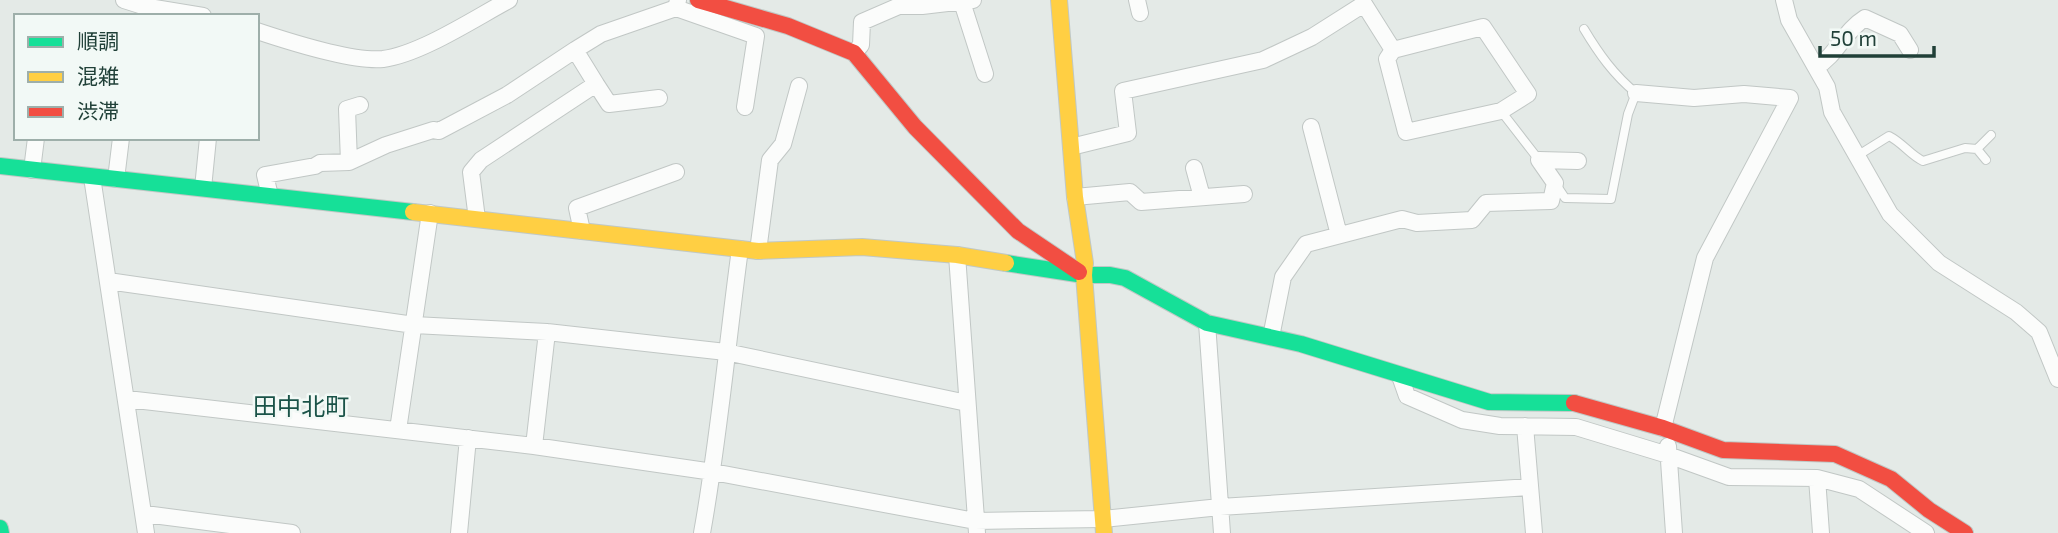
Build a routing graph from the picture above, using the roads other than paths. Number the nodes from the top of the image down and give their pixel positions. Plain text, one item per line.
1 (124, 0) edge
2 (509, 0) edge
3 (698, 0) edge
4 (1059, 0) edge
5 (1784, 0) edge
6 (968, 1) edge
7 (900, 3) edge
8 (677, 4) edge
9 (191, 14) edge
10 (1914, 25) dead end
11 (1584, 29) dead end
12 (259, 32) edge
13 (1900, 34) junction
14 (575, 50) junction
15 (1393, 50) junction
16 (1910, 50) dead end
17 (853, 53) junction
18 (1816, 67) junction
19 (985, 74) dead end
20 (596, 85) junction
21 (799, 86) dead end
22 (1636, 93) junction
23 (659, 98) dead end
24 (745, 107) dead end
25 (347, 108) dead end
26 (1500, 111) junction
27 (1311, 127) dead end
28 (1991, 135) dead end
29 (36, 140) edge
30 (121, 140) edge
31 (208, 140) edge
32 (1071, 147) junction
33 (1977, 149) junction
34 (1857, 156) junction
35 (1539, 160) junction
36 (1986, 160) dead end
37 (1578, 161) dead end
38 (349, 162) junction
39 (0, 166) edge
40 (1194, 168) dead end
41 (32, 170) junction
42 (668, 170) dead end
43 (92, 177) junction
44 (116, 179) junction
45 (1555, 183) junction
46 (203, 188) junction
47 (1244, 194) dead end
48 (270, 196) junction
49 (1075, 197) junction
50 (1202, 197) junction
51 (430, 213) junction
52 (477, 219) junction
53 (582, 231) junction
54 (1339, 235) junction
55 (740, 249) junction
56 (758, 251) junction
57 (957, 255) junction
58 (1084, 275) junction
59 (108, 281) junction
60 (1207, 323) junction
61 (414, 324) junction
62 (547, 332) junction
63 (1271, 337) junction
64 (726, 352) junction
65 (1400, 376) junction
66 (2058, 379) edge
67 (127, 399) junction
68 (967, 403) junction
69 (1525, 426) junction
70 (1665, 429) junction
71 (398, 430) junction
72 (468, 438) junction
73 (534, 446) junction
74 (1668, 455) junction
75 (713, 472) junction
76 (1817, 478) junction
77 (1530, 487) junction
78 (1220, 507) junction
79 (145, 514) junction
80 (1104, 526) edge
81 (976, 527) edge
82 (146, 533) edge
83 (292, 533) edge
84 (459, 533) edge
85 (702, 533) edge
86 (1222, 533) edge
87 (1534, 533) edge
88 (1674, 533) edge
89 (1821, 533) edge
90 (1926, 533) edge
91 (1965, 533) edge

1 - 9 street
2 - 12 street
3 - 17 street
4 - 32 street
5 - 18 street
6 - 7 street
6 - 19 street
7 - 17 street
8 - 14 street
8 - 24 street
10 - 13 street
11 - 22 lane
13 - 16 street
13 - 18 street
14 - 20 street
14 - 38 street
15 - 26 street
15 - 26 street
15 - 32 street
17 - 58 street
18 - 34 street
20 - 23 street
20 - 52 street
21 - 56 street
22 - 45 lane
22 - 70 street
25 - 38 street
26 - 35 lane
27 - 54 street
28 - 33 lane
29 - 41 street
30 - 44 street
31 - 46 street
32 - 49 street
33 - 34 lane
33 - 36 lane
34 - 66 street
35 - 37 street
35 - 45 street
38 - 48 street
39 - 41 street
40 - 50 street
41 - 43 street
42 - 53 street
43 - 44 street
43 - 59 street
44 - 46 street
45 - 54 street
46 - 48 street
47 - 50 street
48 - 51 street
49 - 50 street
49 - 58 street
51 - 52 street
51 - 61 street
52 - 53 street
53 - 55 street
54 - 63 street
55 - 56 street
55 - 64 street
56 - 57 street
57 - 58 street
57 - 68 street
58 - 60 street
58 - 80 street
59 - 61 street
59 - 67 street
60 - 63 street
60 - 78 street
61 - 62 street
61 - 71 street
62 - 64 street
62 - 73 street
63 - 65 street
64 - 68 street
64 - 75 street
65 - 69 street
65 - 70 street
67 - 71 street
67 - 79 street
68 - 81 street
69 - 74 street
69 - 77 street
70 - 74 street
70 - 91 street
71 - 72 street
72 - 73 street
72 - 84 street
73 - 75 street
74 - 76 street
74 - 88 street
75 - 81 street
75 - 85 street
76 - 89 street
76 - 90 street
77 - 78 street
77 - 87 street
78 - 80 street
78 - 86 street
79 - 82 street
79 - 83 street
80 - 81 street

